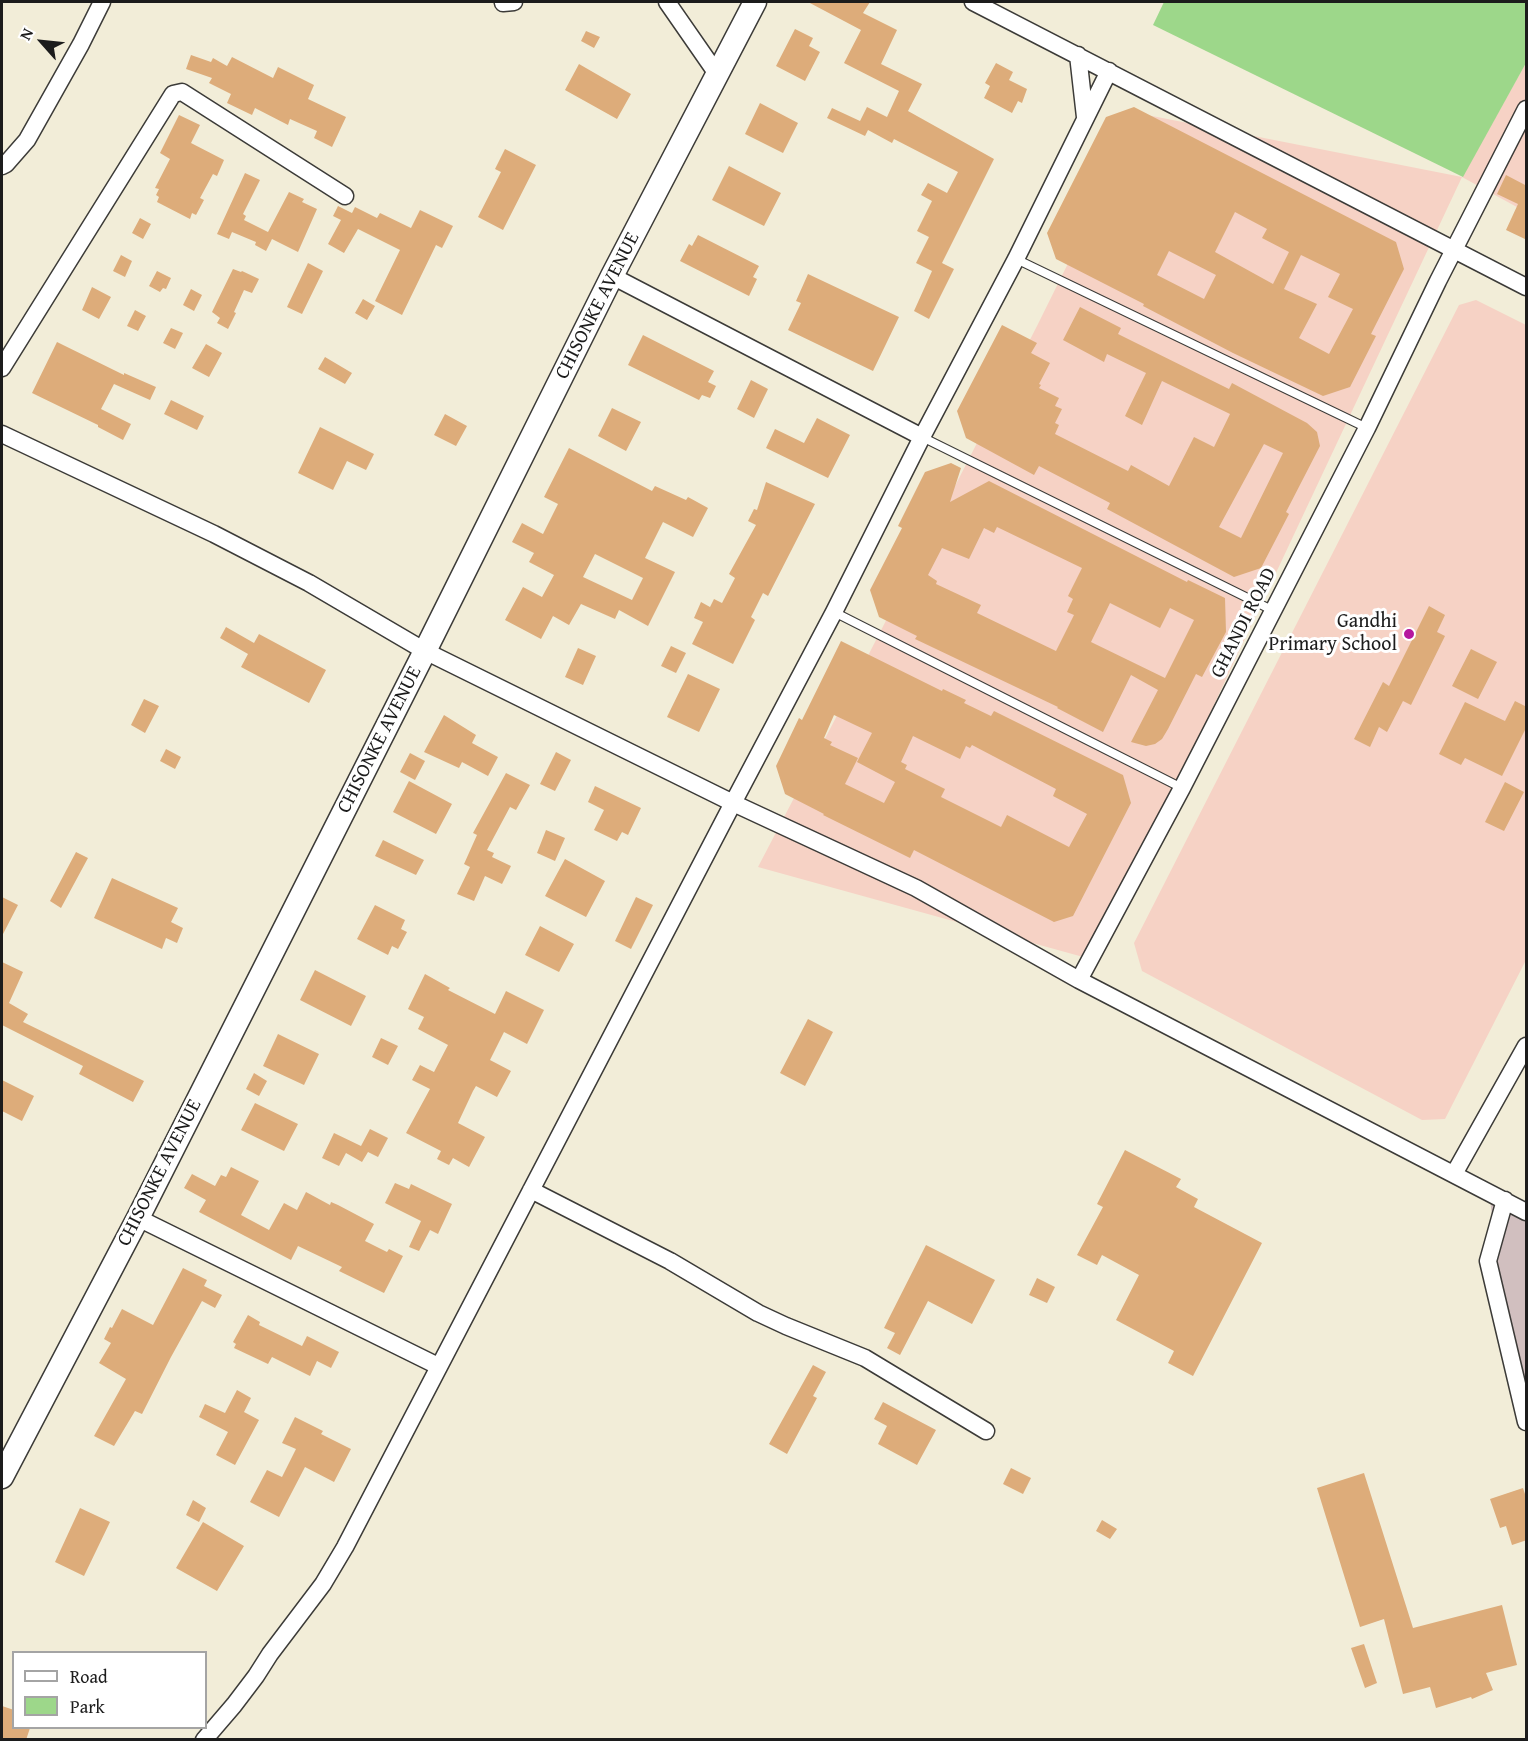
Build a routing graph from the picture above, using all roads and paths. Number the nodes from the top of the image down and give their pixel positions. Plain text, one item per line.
1 (102, 2) edge
2 (667, 2) edge
3 (755, 2) edge
4 (973, 2) edge
5 (1077, 55) junction
6 (1109, 71) junction
7 (717, 74) junction
8 (1527, 109) edge
9 (1085, 117) junction
10 (2, 166) edge
11 (345, 196) dead end
12 (1455, 250) junction
13 (1016, 259) junction
14 (612, 276) junction
15 (1527, 287) edge
16 (2, 368) edge
17 (1367, 428) junction
18 (2, 434) edge
19 (922, 437) junction
20 (1274, 611) junction
21 (834, 612) junction
22 (425, 651) junction
23 (1182, 788) junction
24 (733, 803) junction
25 (1079, 980) junction
26 (1527, 1046) edge
27 (1454, 1174) junction
28 (531, 1190) junction
29 (1505, 1200) junction
30 (1527, 1212) edge
31 (138, 1218) junction
32 (438, 1366) junction
33 (1527, 1422) edge
34 (986, 1431) dead end
35 (2, 1477) edge
36 (204, 1740) edge

1 - 10 street
2 - 7 street
3 - 7 street, CHISONKE AVENUE
4 - 5 street
5 - 6 street
5 - 9 street
6 - 9 street
6 - 12 street
7 - 14 street, CHISONKE AVENUE
8 - 12 street, GHANDI ROAD
9 - 13 street
11 - 16 street
12 - 15 street
12 - 17 street, GHANDI ROAD
13 - 17 lane
13 - 19 street
14 - 19 street
14 - 22 street, CHISONKE AVENUE
17 - 20 street, GHANDI ROAD
18 - 22 street
19 - 20 lane
19 - 21 street
20 - 23 street, GHANDI ROAD
21 - 23 lane
21 - 24 street
22 - 24 street
22 - 31 street, CHISONKE AVENUE
23 - 25 street, GHANDI ROAD
24 - 25 street
24 - 28 street
25 - 27 street
26 - 27 street
27 - 29 street
28 - 32 street
28 - 34 street
29 - 30 street
29 - 33 street
31 - 32 street
31 - 35 street, CHISONKE AVENUE
32 - 36 street

